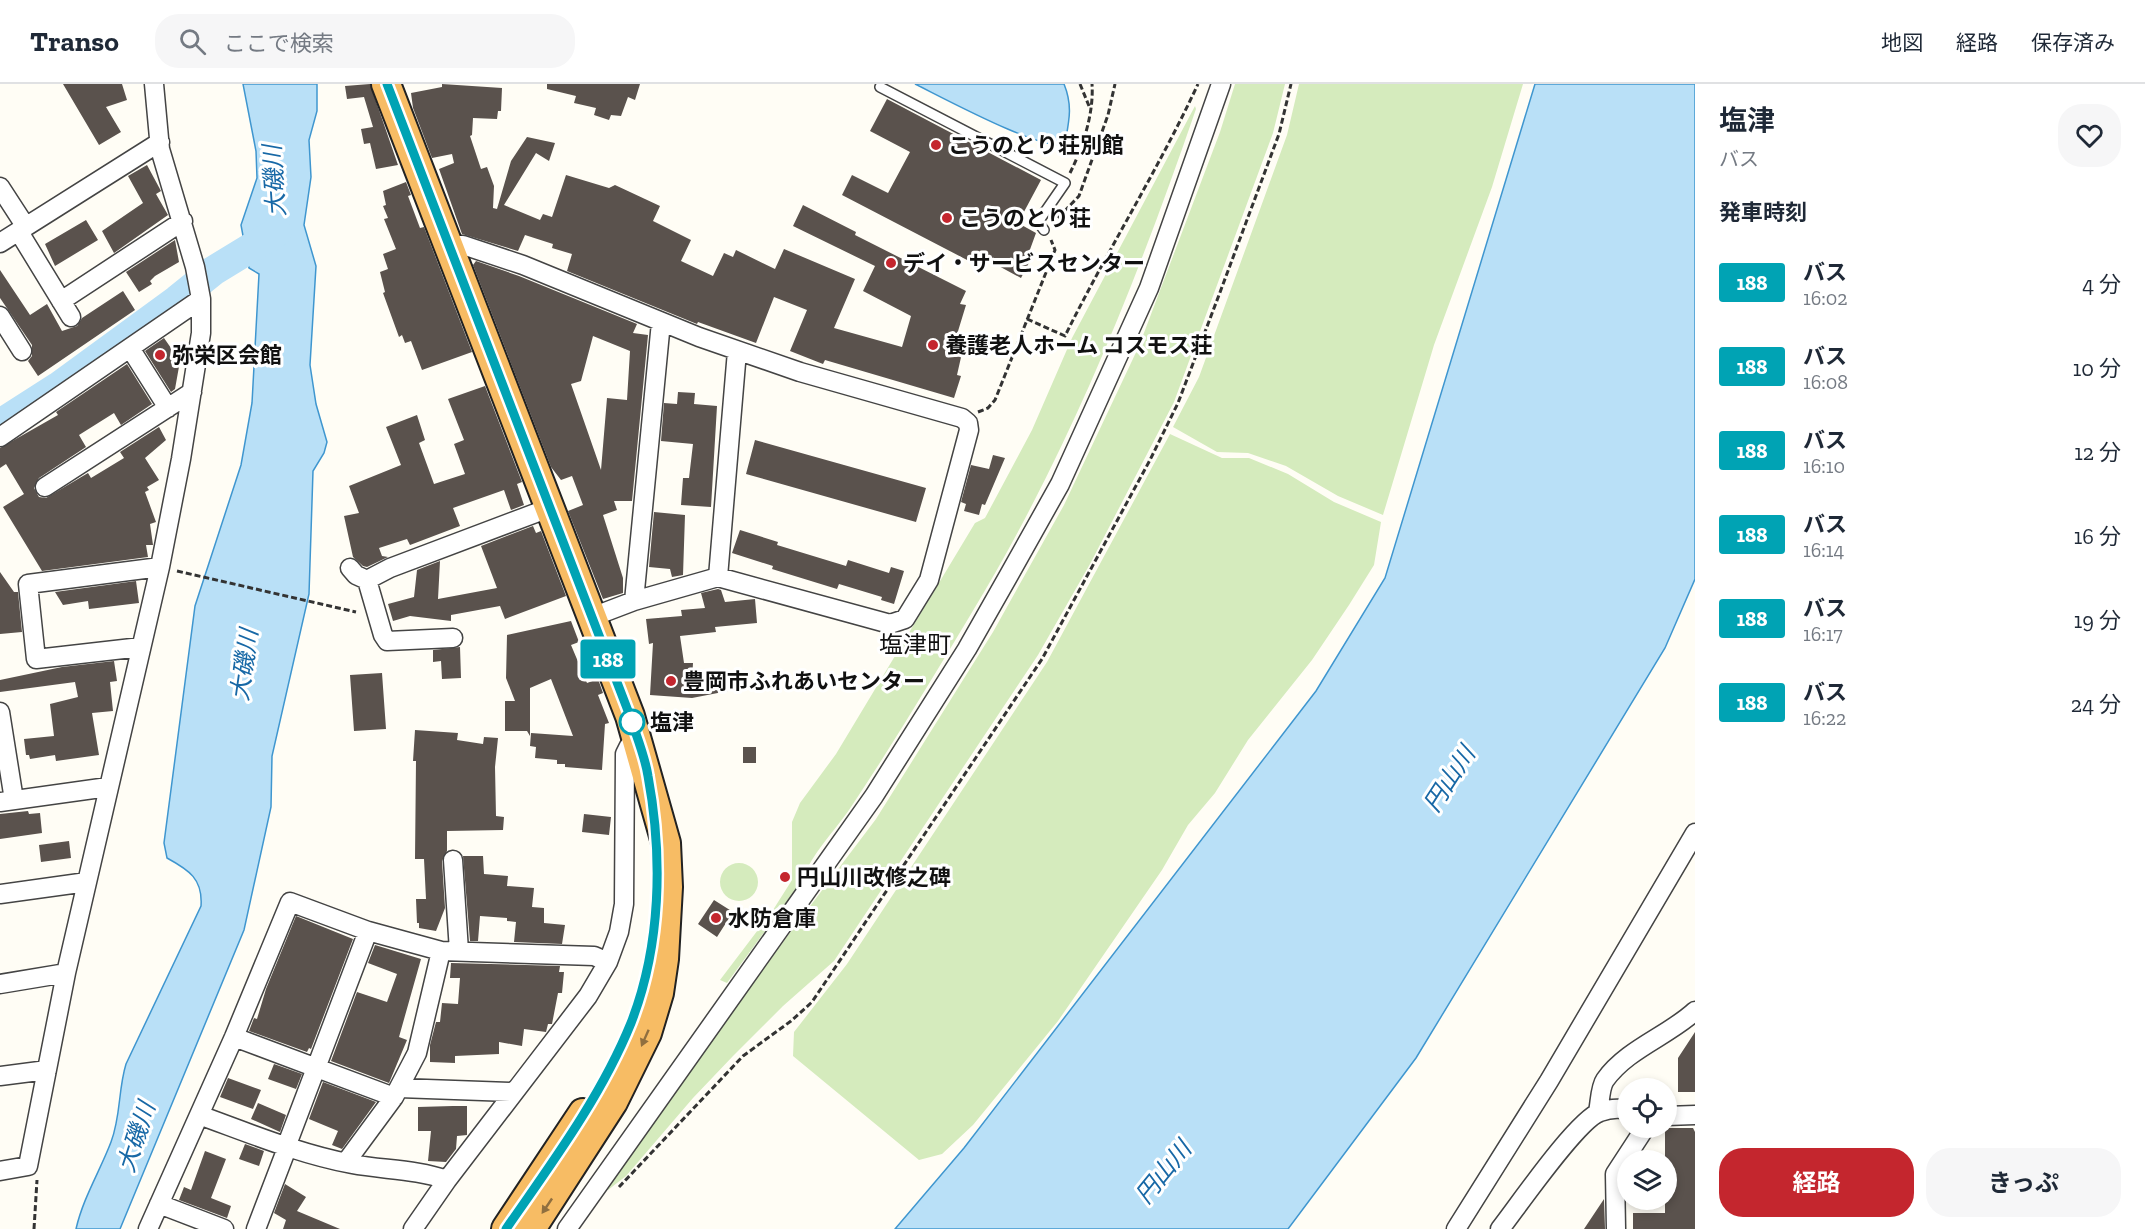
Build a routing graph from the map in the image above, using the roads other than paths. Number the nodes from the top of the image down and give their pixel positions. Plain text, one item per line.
1 (154, 84) edge
2 (387, 84) edge
3 (1221, 84) edge
4 (880, 87) dead end
5 (160, 142) junction
6 (0, 187) edge
7 (183, 221) junction
8 (23, 229) junction
9 (1044, 230) road end
10 (0, 243) edge
11 (448, 245) junction
12 (201, 299) junction
13 (61, 301) junction
14 (0, 316) edge
15 (71, 317) dead end
16 (661, 322) junction
17 (130, 348) junction
18 (22, 351) dead end
19 (737, 351) junction
20 (192, 392) junction
21 (168, 408) junction
22 (0, 437) edge
23 (45, 487) dead end
24 (549, 508) junction
25 (160, 567) junction
26 (350, 568) dead end
27 (718, 577) junction
28 (367, 580) junction
29 (634, 601) junction
30 (592, 617) junction
31 (453, 638) dead end
32 (141, 647) junction
33 (0, 712) edge
34 (638, 743) junction
35 (648, 775) junction
36 (108, 787) junction
37 (7, 801) edge
38 (1695, 833) edge
39 (453, 860) dead end
40 (87, 882) junction
41 (0, 894) edge
42 (368, 931) junction
43 (450, 951) junction
44 (608, 962) junction
45 (66, 973) junction
46 (0, 984) edge
47 (1695, 1011) edge
48 (234, 1037) junction
49 (316, 1068) junction
50 (47, 1070) junction
51 (0, 1076) edge
52 (513, 1092) junction
53 (397, 1093) junction
54 (1617, 1108) edge
55 (1598, 1112) junction
56 (199, 1115) junction
57 (1695, 1115) edge
58 (1677, 1116) edge
59 (1638, 1138) edge
60 (287, 1147) junction
61 (346, 1162) junction
62 (0, 1171) edge
63 (447, 1180) junction
64 (159, 1204) junction
65 (148, 1229) edge
66 (224, 1229) edge
67 (256, 1229) edge
68 (413, 1229) edge
69 (506, 1229) edge
70 (531, 1229) edge
71 (567, 1229) edge
72 (1456, 1229) edge
73 (1500, 1229) edge
74 (1616, 1229) edge

1 - 5 street
2 - 11 highway
3 - 71 street
4 - 9 lane
5 - 7 street
5 - 8 street
6 - 8 street
7 - 12 street
7 - 13 street
8 - 10 street
8 - 13 street
11 - 16 street
11 - 24 highway
12 - 17 street
12 - 20 street
13 - 15 street
14 - 18 street
16 - 19 street
16 - 29 street
17 - 21 street
17 - 22 street
19 - 27 street
19 - 27 street
20 - 21 street
20 - 25 street
21 - 23 street
24 - 28 street
24 - 30 highway
25 - 32 street
25 - 32 street
26 - 28 street
27 - 29 street
28 - 31 street
29 - 30 street
30 - 34 highway
32 - 36 street
33 - 37 street
34 - 35 highway
34 - 44 street
35 - 69 highway
35 -> 70 highway
36 - 37 street
36 - 40 street
38 - 72 street
39 - 43 street
40 - 41 street
40 - 45 street
42 - 43 street
42 - 48 street
42 - 49 street
43 - 44 street
43 - 53 street
44 - 52 street
45 - 46 street
45 - 50 street
47 - 55 street
48 - 49 street
48 - 56 street
49 - 53 street
49 - 60 street
50 - 51 street
50 - 62 street
52 - 53 street
52 - 63 street
53 - 61 street
54 - 55 street
55 - 73 street
56 - 60 street
56 - 64 street
57 - 58 street
59 - 74 street
60 - 61 street
60 - 67 street
61 - 63 street
63 - 68 street
64 - 65 street
64 - 66 street

